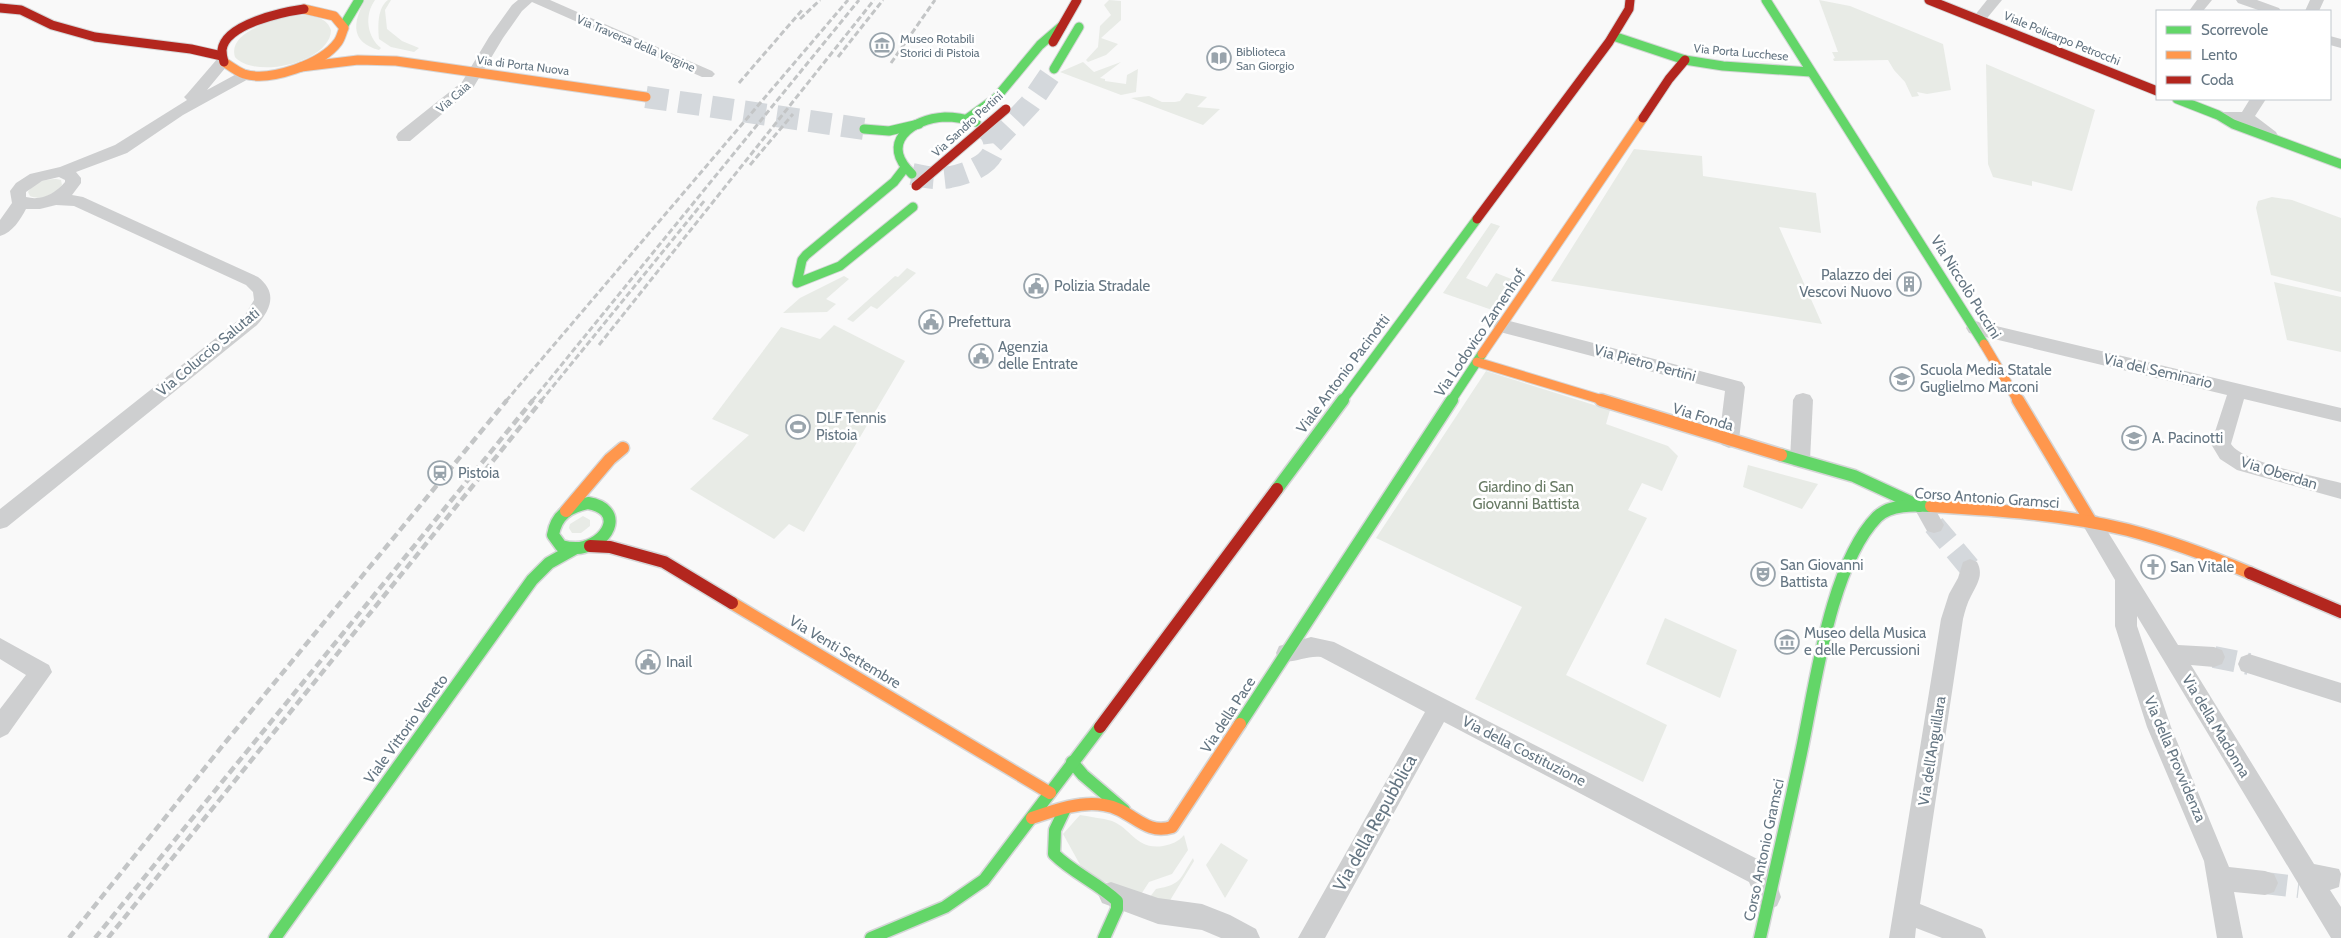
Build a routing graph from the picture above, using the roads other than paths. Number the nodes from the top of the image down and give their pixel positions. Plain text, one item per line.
1 (5, 0) edge
2 (316, 0) edge
3 (359, 0) edge
4 (527, 0) edge
5 (538, 0) edge
6 (1077, 0) edge
7 (1630, 0) edge
8 (1766, 0) edge
9 (1929, 0) edge
10 (1995, 0) edge
11 (2205, 0) edge
12 (2242, 0) edge
13 (0, 2) edge
14 (20, 5) edge
15 (0, 8) edge
16 (288, 10) junction
17 (2197, 10) edge
18 (2271, 10) edge
19 (1084, 17) dead end
20 (1978, 20) junction
21 (1062, 26) junction
22 (242, 28) junction
23 (344, 30) junction
24 (218, 34) dead end
25 (1613, 36) junction
26 (200, 38) dead end
27 (146, 42) junction
28 (222, 58) junction
29 (1685, 60) junction
30 (396, 61) junction
31 (301, 67) junction
32 (1036, 69) dead end
33 (1054, 69) tunnel mouth
34 (1811, 72) junction
35 (476, 73) junction
36 (247, 74) junction
37 (707, 74) dead end
38 (2156, 91) edge
39 (646, 97) tunnel mouth
40 (1014, 100) dead end
41 (2180, 100) edge
42 (2257, 100) edge
43 (178, 112) junction
44 (2218, 115) junction
45 (2246, 117) junction
46 (919, 124) junction
47 (2270, 136) junction
48 (404, 137) dead end
49 (897, 157) junction
50 (2341, 164) edge
51 (70, 186) junction
52 (916, 186) dead end
53 (28, 203) junction
54 (913, 207) dead end
55 (6, 225) edge
56 (1502, 326) junction
57 (1975, 328) junction
58 (1477, 362) junction
59 (2238, 389) junction
60 (1802, 400) dead end
61 (2341, 415) edge
62 (1729, 440) junction
63 (1800, 460) junction
64 (614, 476) dead end
65 (2341, 491) edge
66 (607, 494) dead end
67 (603, 506) junction
68 (1921, 506) junction
69 (566, 510) junction
70 (0, 521) edge
71 (2091, 522) junction
72 (1934, 525) tunnel mouth
73 (590, 546) junction
74 (574, 549) junction
75 (1970, 568) dead end
76 (2126, 580) junction
77 (2341, 612) edge
78 (1304, 625) joint
79 (0, 648) edge
80 (1287, 653) junction
81 (2172, 654) junction
82 (2214, 657) tunnel mouth
83 (2249, 664) tunnel mouth
84 (2341, 694) edge
85 (1439, 708) junction
86 (0, 727) edge
87 (1072, 762) junction
88 (1050, 793) junction
89 (1127, 813) junction
90 (1059, 814) junction
91 (1032, 818) junction
92 (1766, 873) junction
93 (2220, 878) junction
94 (2265, 883) tunnel mouth
95 (1111, 894) junction
96 (1768, 901) joint
97 (1907, 912) junction
98 (2341, 931) edge
99 (275, 938) edge
100 (871, 938) edge
101 (1104, 938) edge
102 (1247, 938) edge
103 (1311, 938) edge
104 (1760, 938) edge
105 (1902, 938) edge
106 (1973, 938) edge
107 (2230, 938) edge

1 - 13 street
2 - 16 street
3 - 23 street
4 - 35 street, Via Caia
5 - 37 street, Via Traversa della Vergine
6 - 21 street
7 - 25 street, Viale Antonio Pacinotti
8 - 34 street, Via Niccolò Puccini
9 - 20 street, Viale Policarpo Petrocchi
10 - 20 street
11 - 17 street
12 - 18 street
14 - 15 street
14 - 27 street
16 - 22 street
16 - 23 street, Via di Porta Nuova
19 - 33 street
20 - 38 street, Viale Policarpo Petrocchi
21 - 32 street
21 - 46 street, Via Sandro Pertini
22 - 24 street
22 - 28 street
23 - 30 street, Via di Porta Nuova
23 - 31 street
25 - 29 street, Via Porta Lucchese
25 - 87 street, Viale Antonio Pacinotti
26 - 27 street
27 - 28 street
28 - 36 street
28 - 43 street
29 - 34 street, Via Porta Lucchese
29 - 56 street, Via Lodovico Zamenhof
30 - 31 street, Via di Porta Nuova
30 - 35 street, Via di Porta Nuova
31 - 36 street
34 - 57 street, Via Niccolò Puccini
35 - 39 street, Via di Porta Nuova
35 - 48 street, Via Caia
36 - 43 street
40 - 52 street, Via Sandro Pertini, bridge
41 - 44 street
42 - 45 street
43 - 51 street
44 - 45 street
44 - 47 street
45 - 47 street
46 - 49 street, Via Sandro Pertini
46 - 49 street
47 - 50 street
49 - 54 street
51 - 53 street
51 - 53 street
51 - 70 street, Via Coluccio Salutati
53 - 55 street
56 - 58 street, Via Lodovico Zamenhof
56 - 62 street, Via Pietro Pertini
57 - 59 street, Via del Seminario
57 - 71 street, Via Niccolò Puccini
58 - 62 street, Via Fonda
58 - 78 street, Via Lodovico Zamenhof
59 - 61 street, Via del Seminario
59 - 65 street, Via Oberdan
60 - 63 street
62 - 63 street, Via Fonda
63 - 68 street, Via Fonda
64 - 69 street
66 - 67 street
67 - 69 street
67 - 73 street
68 - 71 street, Corso Antonio Gramsci
68 - 72 street
68 - 92 street, Corso Antonio Gramsci
69 - 74 street
71 - 76 street, Via della Madonna
71 - 77 street, Corso Antonio Gramsci
73 - 74 street
73 - 88 street, Via Venti Settembre
74 - 99 street, Viale Vittorio Veneto
75 - 97 street, Via dell'Anguillara
76 - 81 street, Via della Madonna
76 - 93 street, Via della Provvidenza
78 - 80 street, Via della Pace
79 - 86 street
80 - 85 street, Via della Costituzione
80 - 89 street, Via della Pace
81 - 82 street
81 - 98 street, Via della Madonna
83 - 84 street
85 - 92 street, Via della Costituzione
85 - 103 street, Via della Repubblica
87 - 88 street, Viale Antonio Pacinotti
87 - 89 street
88 - 90 street
88 - 91 street
89 - 90 street
90 - 91 street
90 - 95 street
91 - 100 street
92 - 96 street
93 - 94 street
93 - 107 street, Via della Provvidenza
95 - 101 street
95 - 102 street
96 - 104 street, Corso Antonio Gramsci
97 - 105 street, Via dell'Anguillara
97 - 106 street

